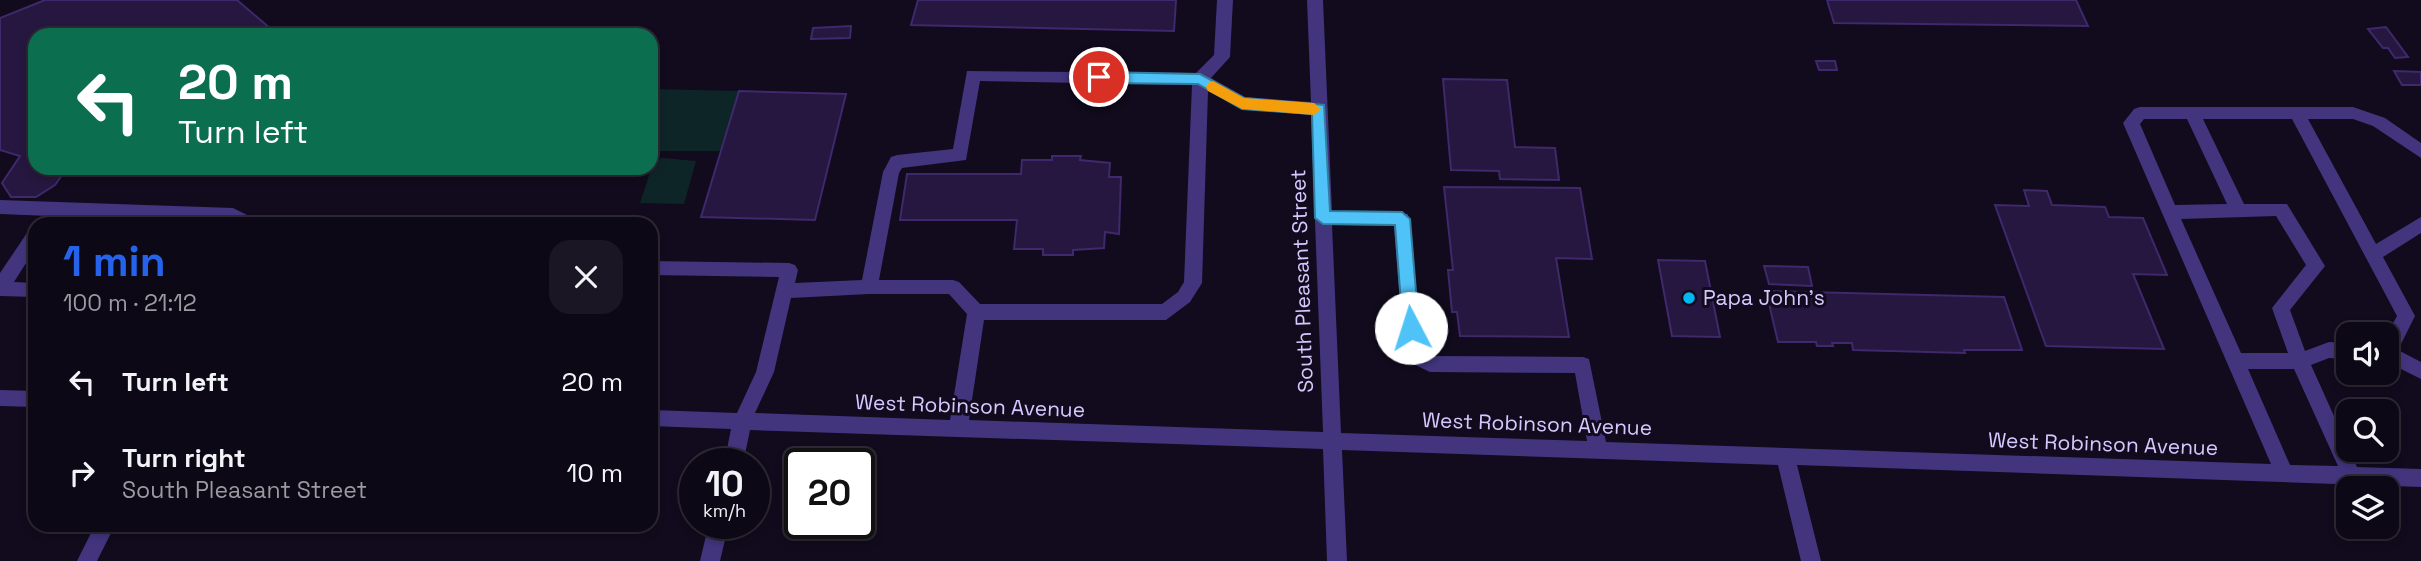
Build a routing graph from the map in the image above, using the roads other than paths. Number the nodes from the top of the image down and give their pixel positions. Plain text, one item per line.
1 (1225, 0) edge
2 (1315, 0) edge
3 (1200, 79) junction
4 (1319, 109) junction
5 (2192, 113) junction
6 (2297, 113) junction
7 (2421, 152) edge
8 (0, 207) edge
9 (52, 208) junction
10 (2239, 211) junction
11 (2169, 212) junction
12 (46, 217) edge
13 (204, 217) edge
14 (1323, 218) junction
15 (2421, 224) edge
16 (28, 245) edge
17 (2373, 255) junction
18 (658, 268) edge
19 (869, 288) junction
20 (0, 289) edge
21 (28, 290) edge
22 (783, 291) junction
23 (976, 312) junction
24 (2399, 329) edge
25 (2336, 350) edge
26 (2399, 359) edge
27 (2235, 361) junction
28 (2300, 361) junction
29 (2421, 371) edge
30 (0, 398) edge
31 (28, 399) edge
32 (658, 418) edge
33 (743, 421) junction
34 (958, 428) junction
35 (1330, 440) junction
36 (737, 448) edge
37 (1598, 449) junction
38 (1785, 456) junction
39 (2284, 473) junction
40 (2351, 475) junction
41 (2421, 478) edge
42 (102, 532) edge
43 (715, 539) edge
44 (87, 561) edge
45 (710, 561) edge
46 (1337, 561) edge
47 (1811, 561) edge

1 - 3 street
2 - 4 street, South Pleasant Street
3 - 4 street
3 - 19 street
3 - 23 street
4 - 14 street, South Pleasant Street
5 - 6 street
5 - 10 street
5 - 11 street
6 - 7 street
6 - 17 street
8 - 9 street
9 - 12 street
9 - 13 street
10 - 11 street
10 - 28 street
11 - 27 street
14 - 35 street, South Pleasant Street
14 - 37 street
15 - 17 street
16 - 20 street
17 - 24 street
18 - 22 street
19 - 22 street
19 - 23 street
20 - 21 street
22 - 33 street
23 - 34 street
25 - 28 street
26 - 29 street
27 - 28 street
27 - 39 street
28 - 40 street
30 - 31 street
32 - 33 street, West Robinson Avenue
33 - 34 street, West Robinson Avenue
33 - 36 street
34 - 35 street, West Robinson Avenue
35 - 37 street, West Robinson Avenue
35 - 46 street, South Pleasant Street
37 - 38 street, West Robinson Avenue
38 - 39 street, West Robinson Avenue
38 - 47 street
39 - 40 street, West Robinson Avenue
40 - 41 street, West Robinson Avenue
42 - 44 street
43 - 45 street

